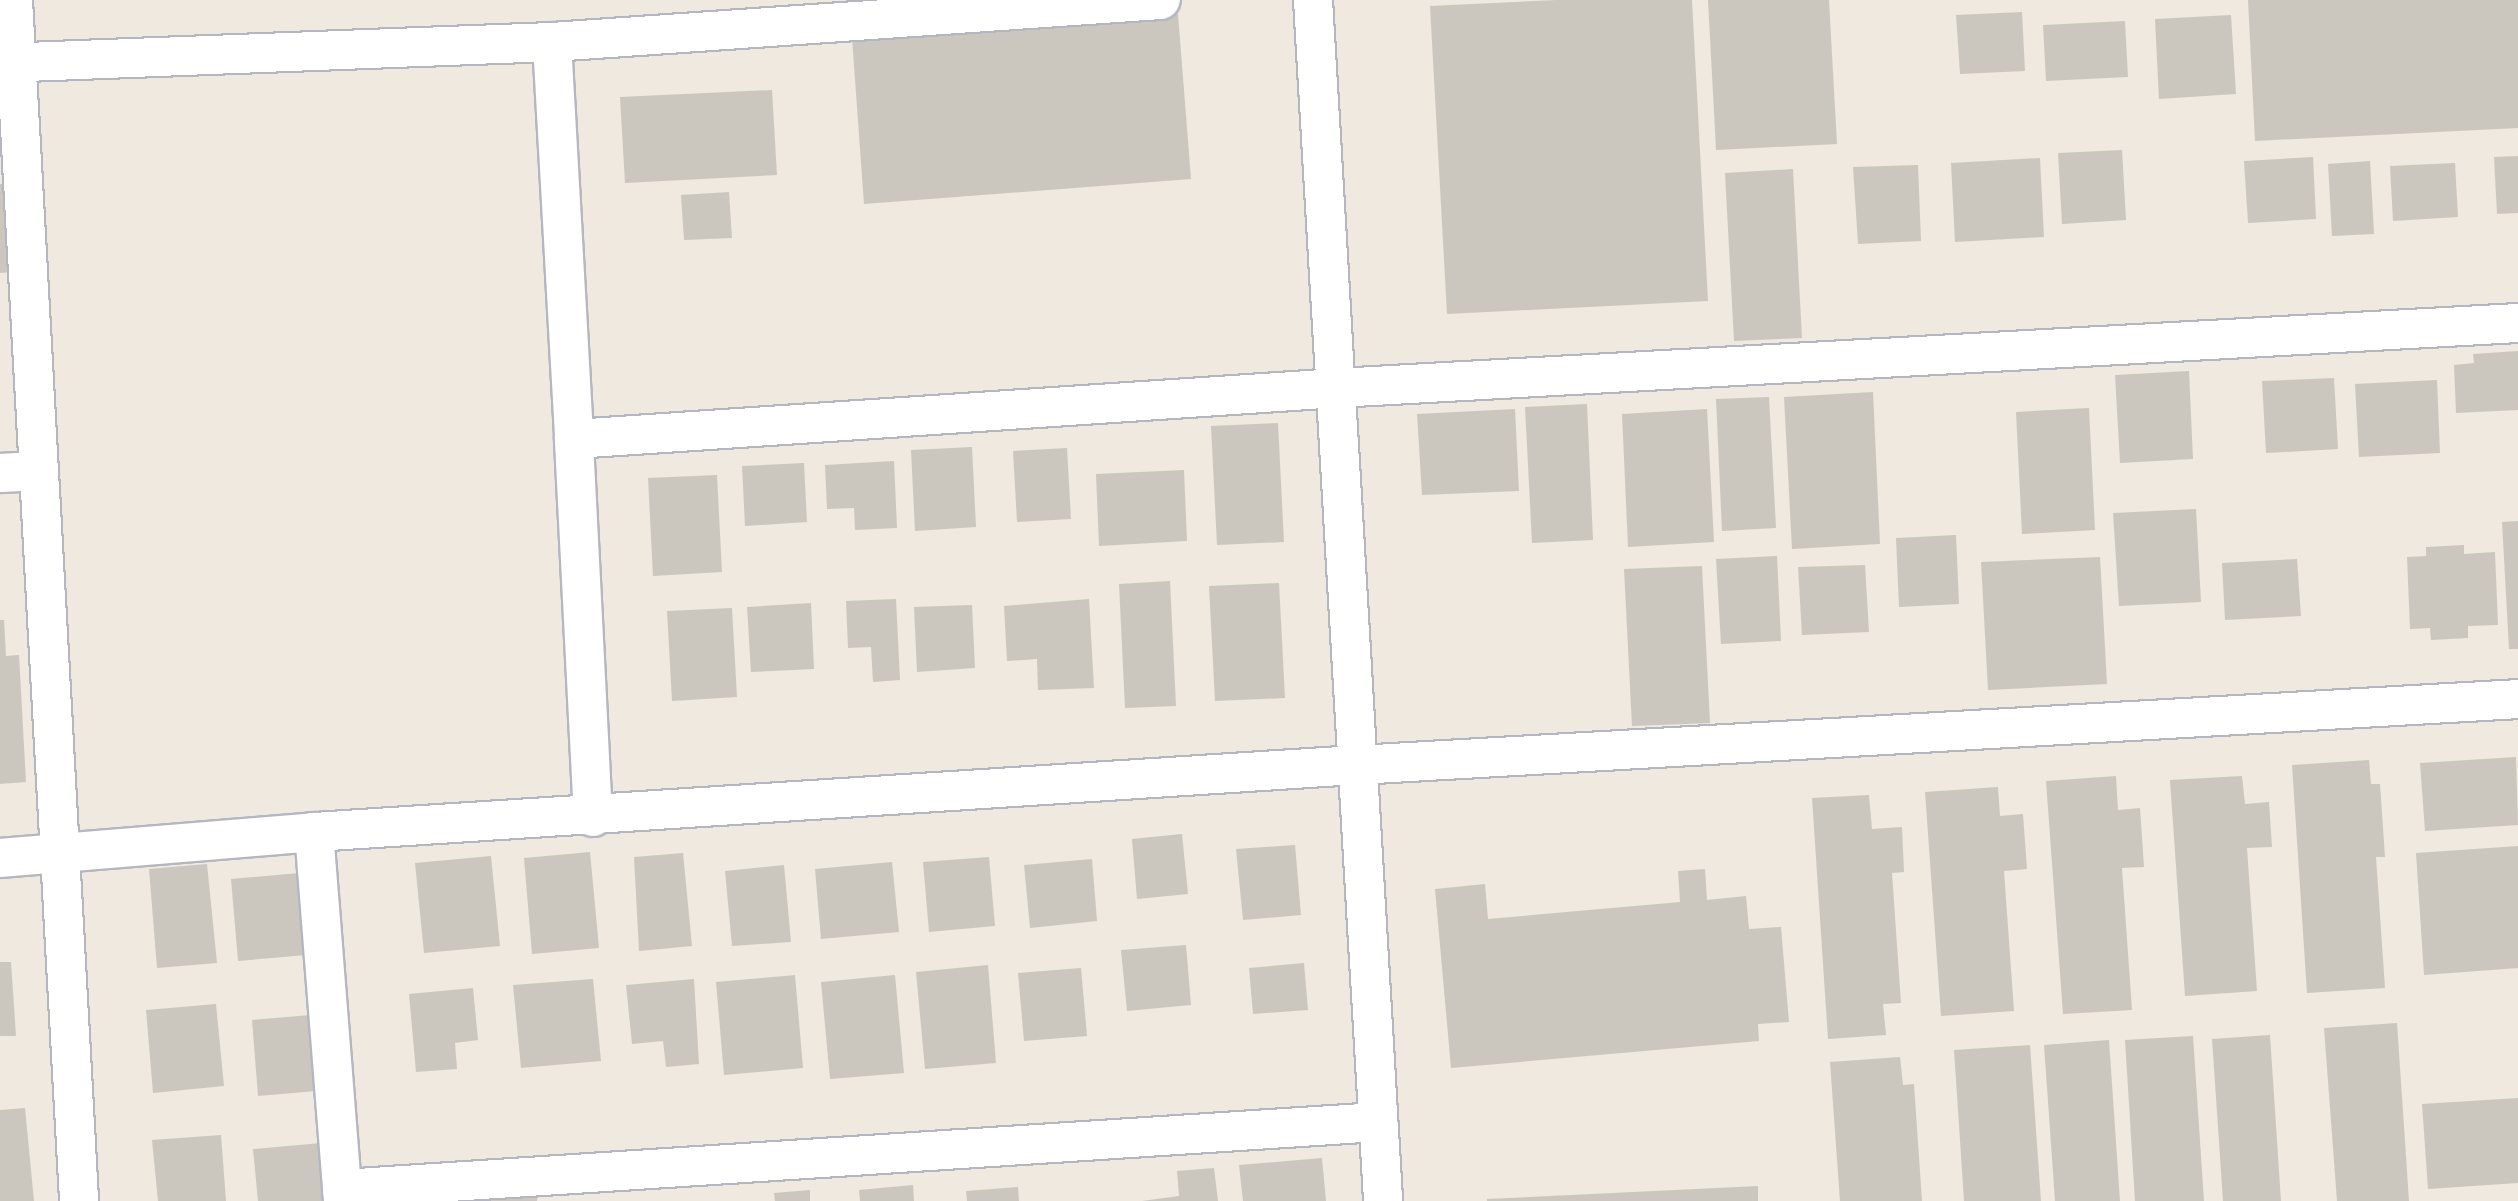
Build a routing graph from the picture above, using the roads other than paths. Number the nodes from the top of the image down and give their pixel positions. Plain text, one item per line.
1 (13, 0) edge
2 (1161, 0) edge
3 (1313, 0) edge
4 (552, 42) junction
5 (8, 63) edge
6 (2518, 323) edge
7 (1337, 388) junction
8 (574, 439) junction
9 (39, 471) junction
10 (0, 473) edge
11 (2518, 699) edge
12 (1357, 765) junction
13 (593, 817) junction
14 (314, 832) junction
15 (60, 854) junction
16 (0, 858) edge
17 (1378, 1122) junction
18 (342, 1195) edge
19 (79, 1201) edge
20 (1383, 1201) edge

1 - 5 street
2 - 4 street
3 - 7 street
4 - 5 street
4 - 8 street
5 - 9 street
6 - 7 street
7 - 8 street
7 - 12 street
8 - 13 street
9 - 10 street
9 - 15 street
11 - 12 street
12 - 13 street
12 - 17 street
13 - 14 street
14 - 15 street
14 - 18 street
15 - 16 street
15 - 19 street
17 - 18 street
17 - 20 street

